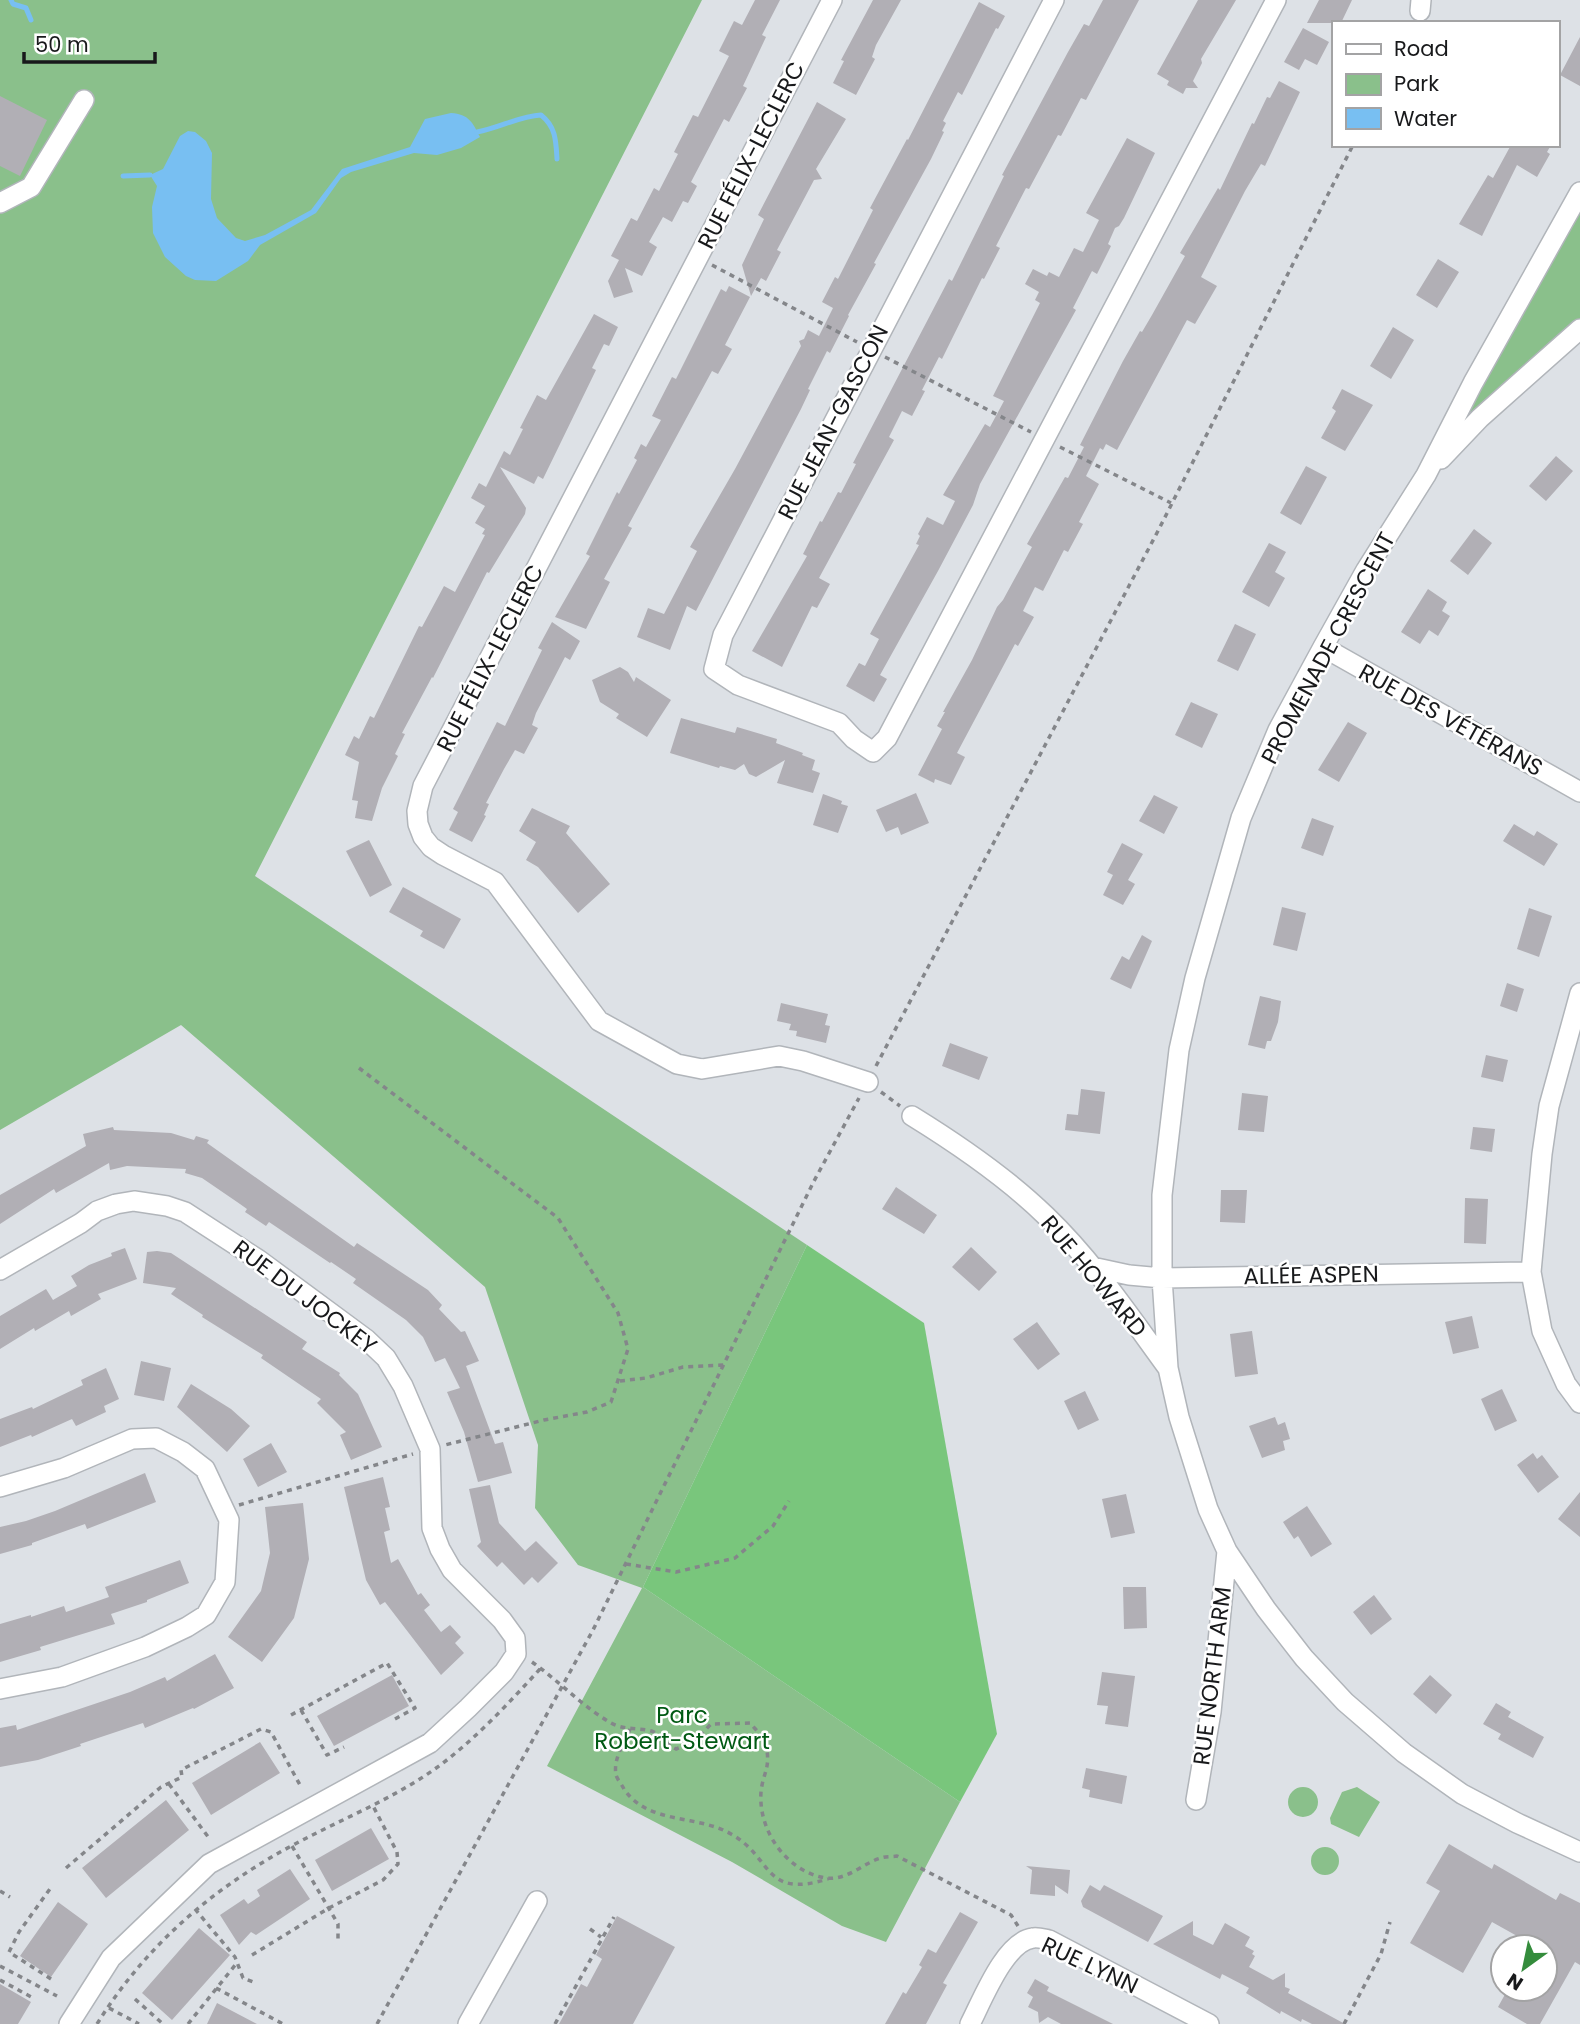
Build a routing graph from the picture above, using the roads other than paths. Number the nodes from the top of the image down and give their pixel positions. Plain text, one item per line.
1 (832, 0) edge
2 (1054, 0) edge
3 (1276, 0) edge
4 (84, 100) dead end
5 (1580, 192) edge
6 (0, 203) edge
7 (1580, 329) edge
8 (1426, 475) junction
9 (1323, 647) junction
10 (1580, 792) edge
11 (1580, 993) edge
12 (868, 1082) road end
13 (912, 1116) road end
14 (1092, 1267) junction
15 (0, 1270) edge
16 (1531, 1272) junction
17 (1162, 1278) junction
18 (1168, 1368) junction
19 (1580, 1403) edge
20 (0, 1487) edge
21 (1227, 1551) junction
22 (0, 1689) edge
23 (1196, 1800) dead end
24 (1580, 1852) edge
25 (537, 1900) dead end
26 (69, 2024) edge
27 (468, 2024) edge
28 (970, 2024) edge
29 (1209, 2024) edge

1 - 12 street, RUE FÉLIX-LECLERC
2 - 3 street, RUE JEAN-GASCON
4 - 6 street
5 - 8 street, PROMENADE CRESCENT
7 - 8 street, PROMENADE CRESCENT
8 - 9 street, PROMENADE CRESCENT
9 - 10 street, RUE DES VÉTÉRANS
9 - 17 street, PROMENADE CRESCENT
11 - 16 street
13 - 14 street, RUE HOWARD
14 - 17 street, ALLÉE ASPEN
14 - 18 street, RUE HOWARD
15 - 26 street, RUE DU JOCKEY
16 - 17 street, ALLÉE ASPEN
16 - 19 street
17 - 18 street, PROMENADE CRESCENT
18 - 21 street, PROMENADE CRESCENT
20 - 22 street
21 - 23 street, RUE NORTH ARM
21 - 24 street, PROMENADE CRESCENT
25 - 27 street
28 - 29 street, RUE LYNN

